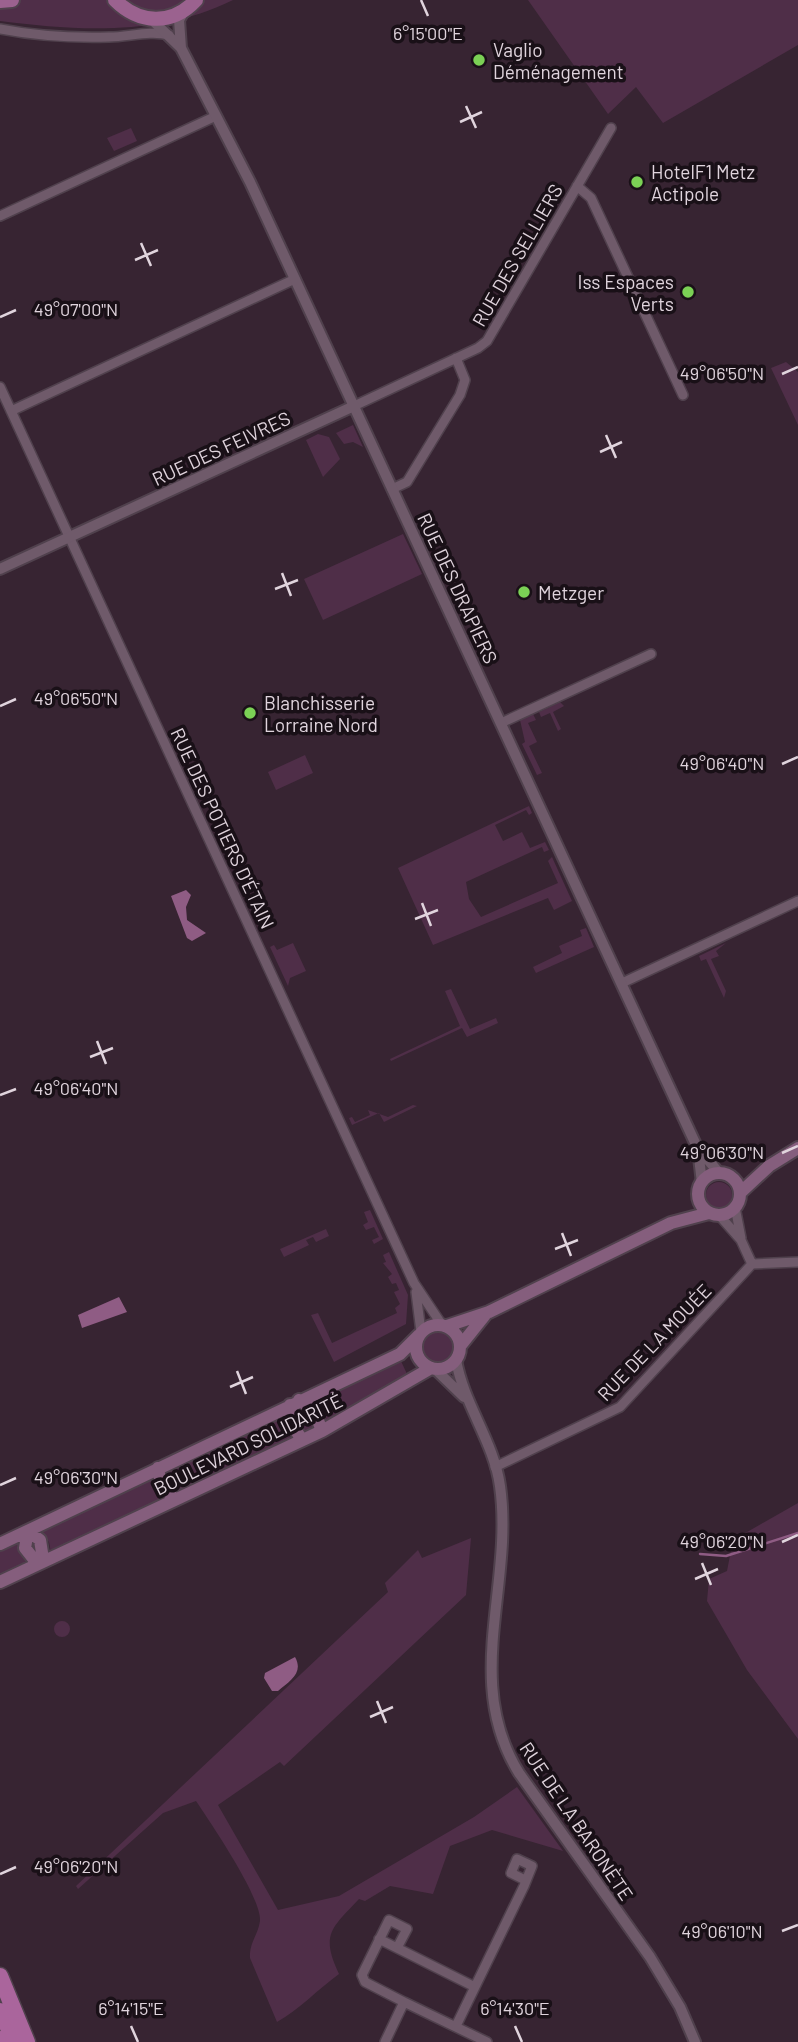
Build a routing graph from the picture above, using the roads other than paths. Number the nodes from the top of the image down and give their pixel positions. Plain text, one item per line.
1 (12, 0) edge
2 (115, 0) edge
3 (196, 0) edge
4 (0, 1) edge
5 (184, 11) junction
6 (152, 20) junction
7 (0, 29) edge
8 (169, 36) junction
9 (181, 48) junction
10 (216, 116) junction
11 (611, 128) dead end
12 (577, 186) junction
13 (0, 216) edge
14 (295, 279) junction
15 (456, 358) junction
16 (0, 387) edge
17 (683, 395) dead end
18 (354, 406) junction
19 (11, 411) junction
20 (392, 489) junction
21 (69, 537) junction
22 (0, 569) edge
23 (651, 654) dead end
24 (501, 723) junction
25 (798, 901) edge
26 (622, 983) junction
27 (697, 1147) junction
28 (798, 1148) edge
29 (769, 1166) junction
30 (724, 1175) junction
31 (700, 1189) junction
32 (740, 1194) junction
33 (735, 1207) junction
34 (714, 1214) junction
35 (671, 1223) junction
36 (741, 1240) junction
37 (798, 1262) edge
38 (752, 1264) junction
39 (414, 1283) junction
40 (489, 1312) junction
41 (445, 1325) junction
42 (420, 1334) junction
43 (461, 1345) junction
44 (456, 1360) junction
45 (433, 1369) junction
46 (466, 1399) junction
47 (295, 1403) junction
48 (322, 1431) junction
49 (302, 1440) junction
50 (495, 1467) junction
51 (158, 1468) junction
52 (175, 1500) junction
53 (28, 1531) junction
54 (0, 1544) edge
55 (40, 1561) junction
56 (0, 1582) edge
57 (526, 1880) dead end
58 (379, 1939) junction
59 (397, 1948) junction
60 (0, 1976) edge
61 (475, 1987) junction
62 (404, 2002) junction
63 (0, 2011) edge
64 (456, 2026) junction
65 (15, 2042) edge
66 (27, 2042) edge
67 (385, 2042) edge
68 (487, 2042) edge
69 (695, 2042) edge

1 - 4 main road
2 - 6 main road
3 - 5 main road
5 - 6 main road
5 - 9 street, RUE DES DRAPIERS
6 - 8 street, RUE DES DRAPIERS
7 - 8 street
8 - 9 street, RUE DES DRAPIERS
9 - 10 street, RUE DES DRAPIERS
10 - 13 street
10 - 14 street, RUE DES DRAPIERS
11 - 12 street, RUE DES SELLIERS
12 - 15 street, RUE DES SELLIERS
12 - 17 street
14 - 18 street, RUE DES DRAPIERS
14 - 19 street
15 - 18 street, RUE DES FEIVRES
15 - 20 street
16 - 19 street, RUE DES POTIERS D'ÉTAIN
18 - 20 street, RUE DES DRAPIERS
18 - 21 street, RUE DES FEIVRES
19 - 21 street, RUE DES POTIERS D'ÉTAIN
20 - 24 street, RUE DES DRAPIERS
21 - 22 street, RUE DES FEIVRES
21 - 39 street, RUE DES POTIERS D'ÉTAIN
23 - 24 street
24 - 26 street, RUE DES DRAPIERS
25 - 26 street
26 - 27 street, RUE DES DRAPIERS
27 - 30 street, RUE DES DRAPIERS
27 - 31 street, RUE DES DRAPIERS
28 - 29 main road
29 - 30 main road
29 - 32 main road
30 - 31 main road
30 - 32 main road
31 - 34 main road
31 - 35 main road
32 - 33 main road
33 - 34 main road
33 - 36 street
34 - 35 main road
34 - 36 street
35 - 40 main road
36 - 38 street
37 - 38 street
38 - 50 street, RUE DE LA MOUÉE
39 - 41 street, RUE DES POTIERS D'ÉTAIN
39 - 42 street, RUE DES POTIERS D'ÉTAIN
40 - 41 main road
40 - 43 main road
41 - 42 main road
41 - 43 main road
42 - 45 main road
42 - 47 main road, BOULEVARD SOLIDARITÉ
43 - 44 main road
44 - 45 main road
44 - 46 street, RUE DE LA BARONÈTE
45 - 46 street, RUE DE LA BARONÈTE
45 - 48 main road, BOULEVARD SOLIDARITÉ
46 - 50 street, RUE DE LA BARONÈTE
47 - 48 main road
47 - 49 main road
47 - 51 main road, BOULEVARD SOLIDARITÉ
48 - 49 main road, BOULEVARD SOLIDARITÉ
49 - 52 main road, BOULEVARD SOLIDARITÉ
50 - 69 street, RUE DE LA BARONÈTE
51 - 52 main road
51 - 53 main road, BOULEVARD SOLIDARITÉ
52 - 55 main road, BOULEVARD SOLIDARITÉ
53 - 54 main road, BOULEVARD SOLIDARITÉ
53 - 55 main road
55 - 56 main road, BOULEVARD SOLIDARITÉ
57 - 61 street
58 - 59 street
58 - 59 street
58 - 62 street
59 - 61 street
60 - 66 highway
61 - 64 street
62 - 64 street
62 - 67 street
63 - 65 highway
64 - 68 street

